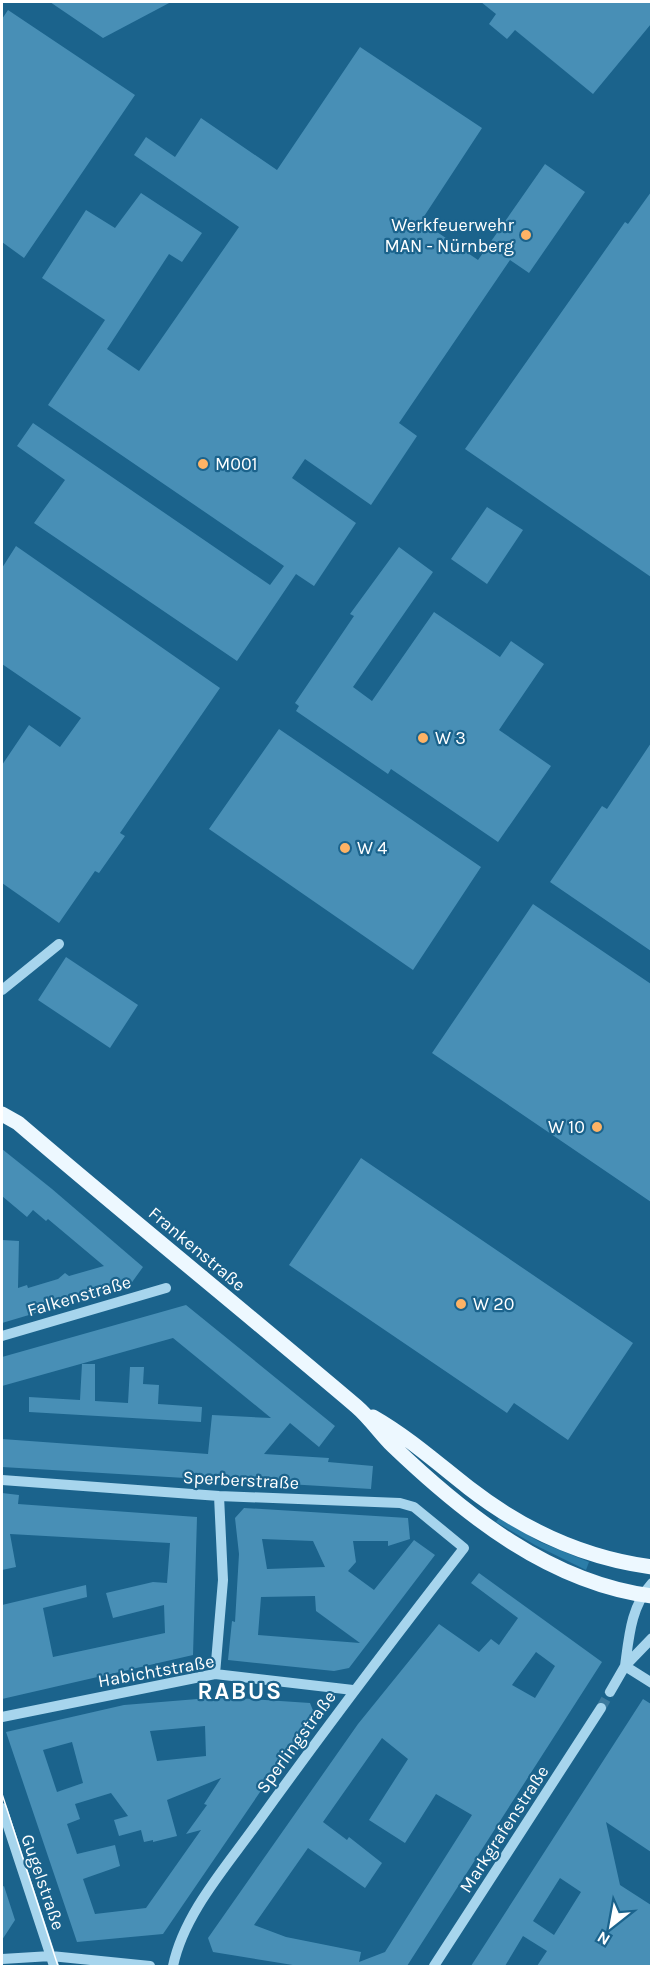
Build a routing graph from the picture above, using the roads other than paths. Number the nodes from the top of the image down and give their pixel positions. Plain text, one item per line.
1 (59, 944) dead end
2 (2, 990) edge
3 (2, 1103) edge
4 (7, 1116) edge
5 (166, 1288) dead end
6 (2, 1336) edge
7 (358, 1408) junction
8 (2, 1480) edge
9 (219, 1496) junction
10 (464, 1548) joint
11 (651, 1567) edge
12 (648, 1591) edge
13 (651, 1638) edge
14 (625, 1666) junction
15 (215, 1674) junction
16 (651, 1683) edge
17 (353, 1690) junction
18 (610, 1692) tunnel mouth
19 (601, 1708) tunnel mouth
20 (2, 1717) edge
21 (2, 1808) edge
22 (2, 1959) edge
23 (52, 1961) edge
24 (150, 1966) edge
25 (173, 1966) edge
26 (434, 1966) edge

1 - 2 street
3 - 4 main road, Frankenstraße
4 - 7 main road, Frankenstraße
5 - 6 street, Falkenstraße
7 - 11 main road, Frankenstraße
7 - 12 main road, Frankenstraße
8 - 9 street, Sperberstraße
9 - 10 street, Sperberstraße
9 - 15 street
10 - 17 street, Sperlingstraße
12 - 14 street
13 - 14 street
14 - 16 street
14 - 18 street
15 - 17 street, Habichtstraße
15 - 20 street, Habichtstraße
17 - 25 street, Sperlingstraße
19 - 26 street, Markgrafenstraße
21 - 23 street, Gugelstraße
22 - 23 street
23 - 24 street

